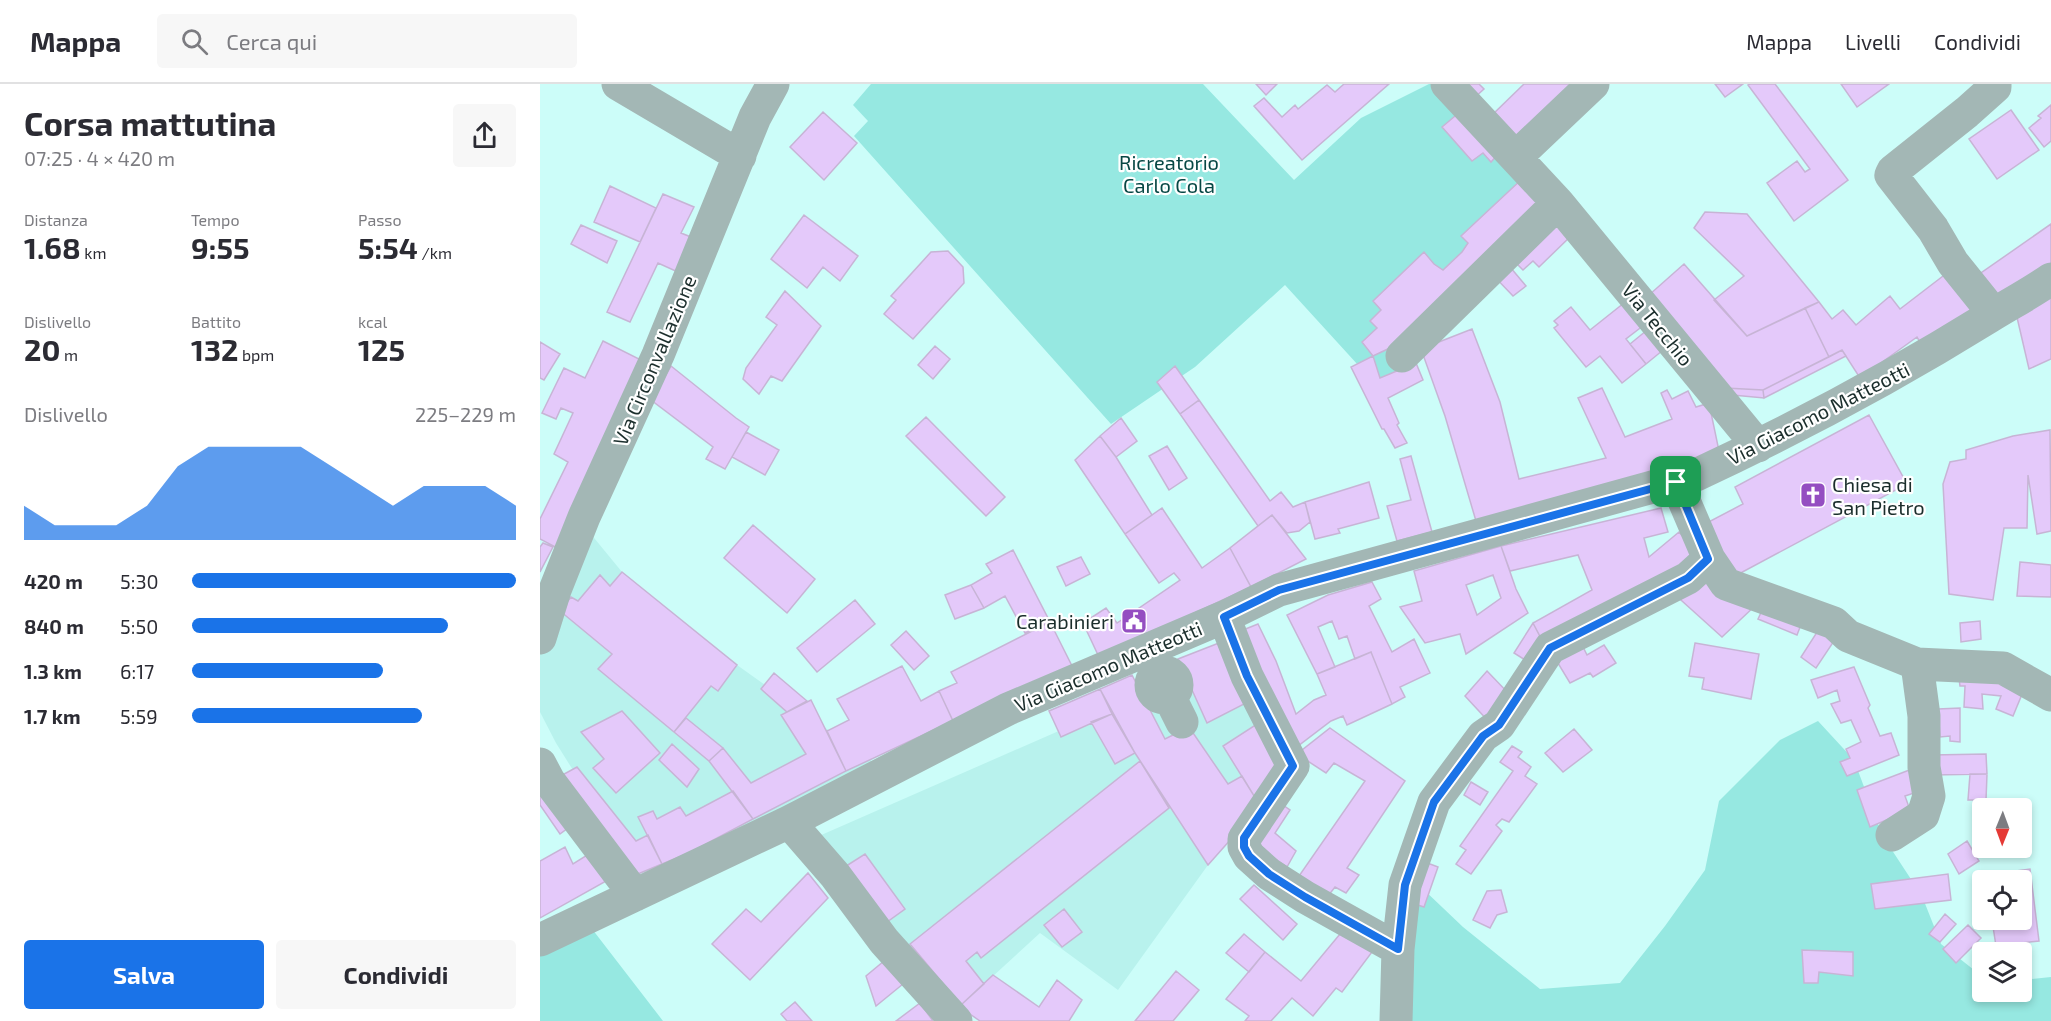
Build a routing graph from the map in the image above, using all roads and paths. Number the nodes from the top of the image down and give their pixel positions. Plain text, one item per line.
1 (618, 84) edge
2 (773, 84) edge
3 (1447, 84) edge
4 (1593, 84) edge
5 (1995, 84) edge
6 (740, 156) junction
7 (1516, 157) junction
8 (1558, 203) junction
9 (2051, 279) edge
10 (1994, 314) junction
11 (1402, 356) dead end
12 (1758, 446) junction
13 (1676, 482) junction
14 (1708, 559) junction
15 (1224, 617) junction
16 (540, 638) edge
17 (1917, 664) junction
18 (2051, 695) edge
19 (540, 764) edge
20 (789, 822) junction
21 (1892, 835) dead end
22 (635, 895) junction
23 (540, 940) edge
24 (1398, 949) junction
25 (956, 1021) edge
26 (1396, 1021) edge

1 - 6 street
2 - 6 street, Via Circonvallazione
3 - 7 street, Via Tecchio
4 - 7 street
5 - 10 street
6 - 16 street, Via Circonvallazione
7 - 8 street, Via Tecchio
8 - 11 street
8 - 12 street, Via Tecchio
9 - 10 street, Via Giacomo Matteotti
10 - 12 street, Via Giacomo Matteotti
12 - 13 street, Via Giacomo Matteotti
13 - 14 street
13 - 15 street, Via Giacomo Matteotti
14 - 17 street
14 - 24 street
15 - 20 street, Via Giacomo Matteotti
15 - 24 street
17 - 18 street
17 - 21 street
19 - 22 street
20 - 22 street, Via Giacomo Matteotti
20 - 25 street
22 - 23 street, Via Giacomo Matteotti
24 - 26 street

